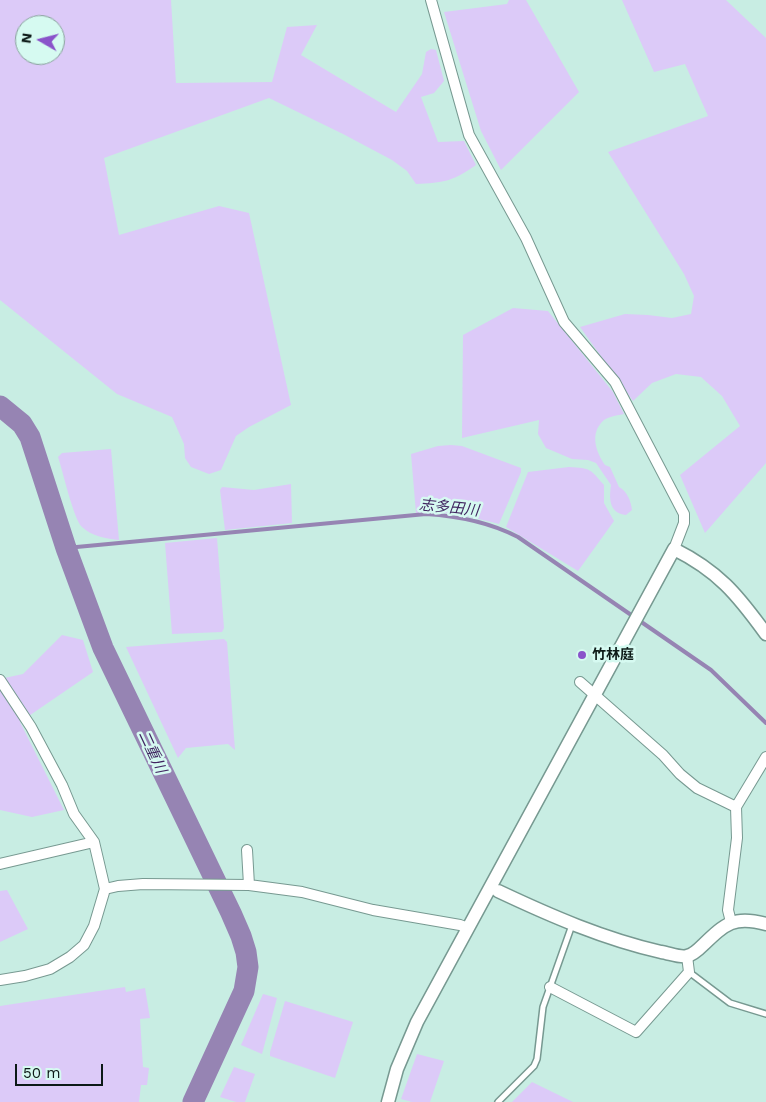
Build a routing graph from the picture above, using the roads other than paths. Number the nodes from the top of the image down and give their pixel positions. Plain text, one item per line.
1 (432, 0) edge
2 (674, 549) junction
3 (766, 634) edge
4 (0, 680) edge
5 (580, 682) dead end
6 (595, 696) junction
7 (766, 757) edge
8 (736, 807) junction
9 (94, 842) junction
10 (247, 850) dead end
11 (0, 864) edge
12 (250, 886) junction
13 (105, 889) junction
14 (494, 890) junction
15 (731, 922) junction
16 (572, 924) junction
17 (766, 924) edge
18 (468, 928) junction
19 (687, 956) junction
20 (689, 972) junction
21 (0, 980) edge
22 (550, 987) junction
23 (766, 1014) edge
24 (388, 1102) edge
25 (498, 1102) edge

1 - 2 street
2 - 3 street
2 - 6 street
4 - 9 street
5 - 6 street
6 - 8 street
6 - 14 street
7 - 8 street
8 - 15 street
9 - 11 street
9 - 13 street
10 - 12 street
12 - 13 street
12 - 18 street
13 - 21 street
14 - 16 street
14 - 18 street
15 - 17 street
15 - 19 street
16 - 19 street
16 - 22 lane
18 - 24 street
19 - 20 street
20 - 22 street
20 - 23 lane
22 - 25 lane

